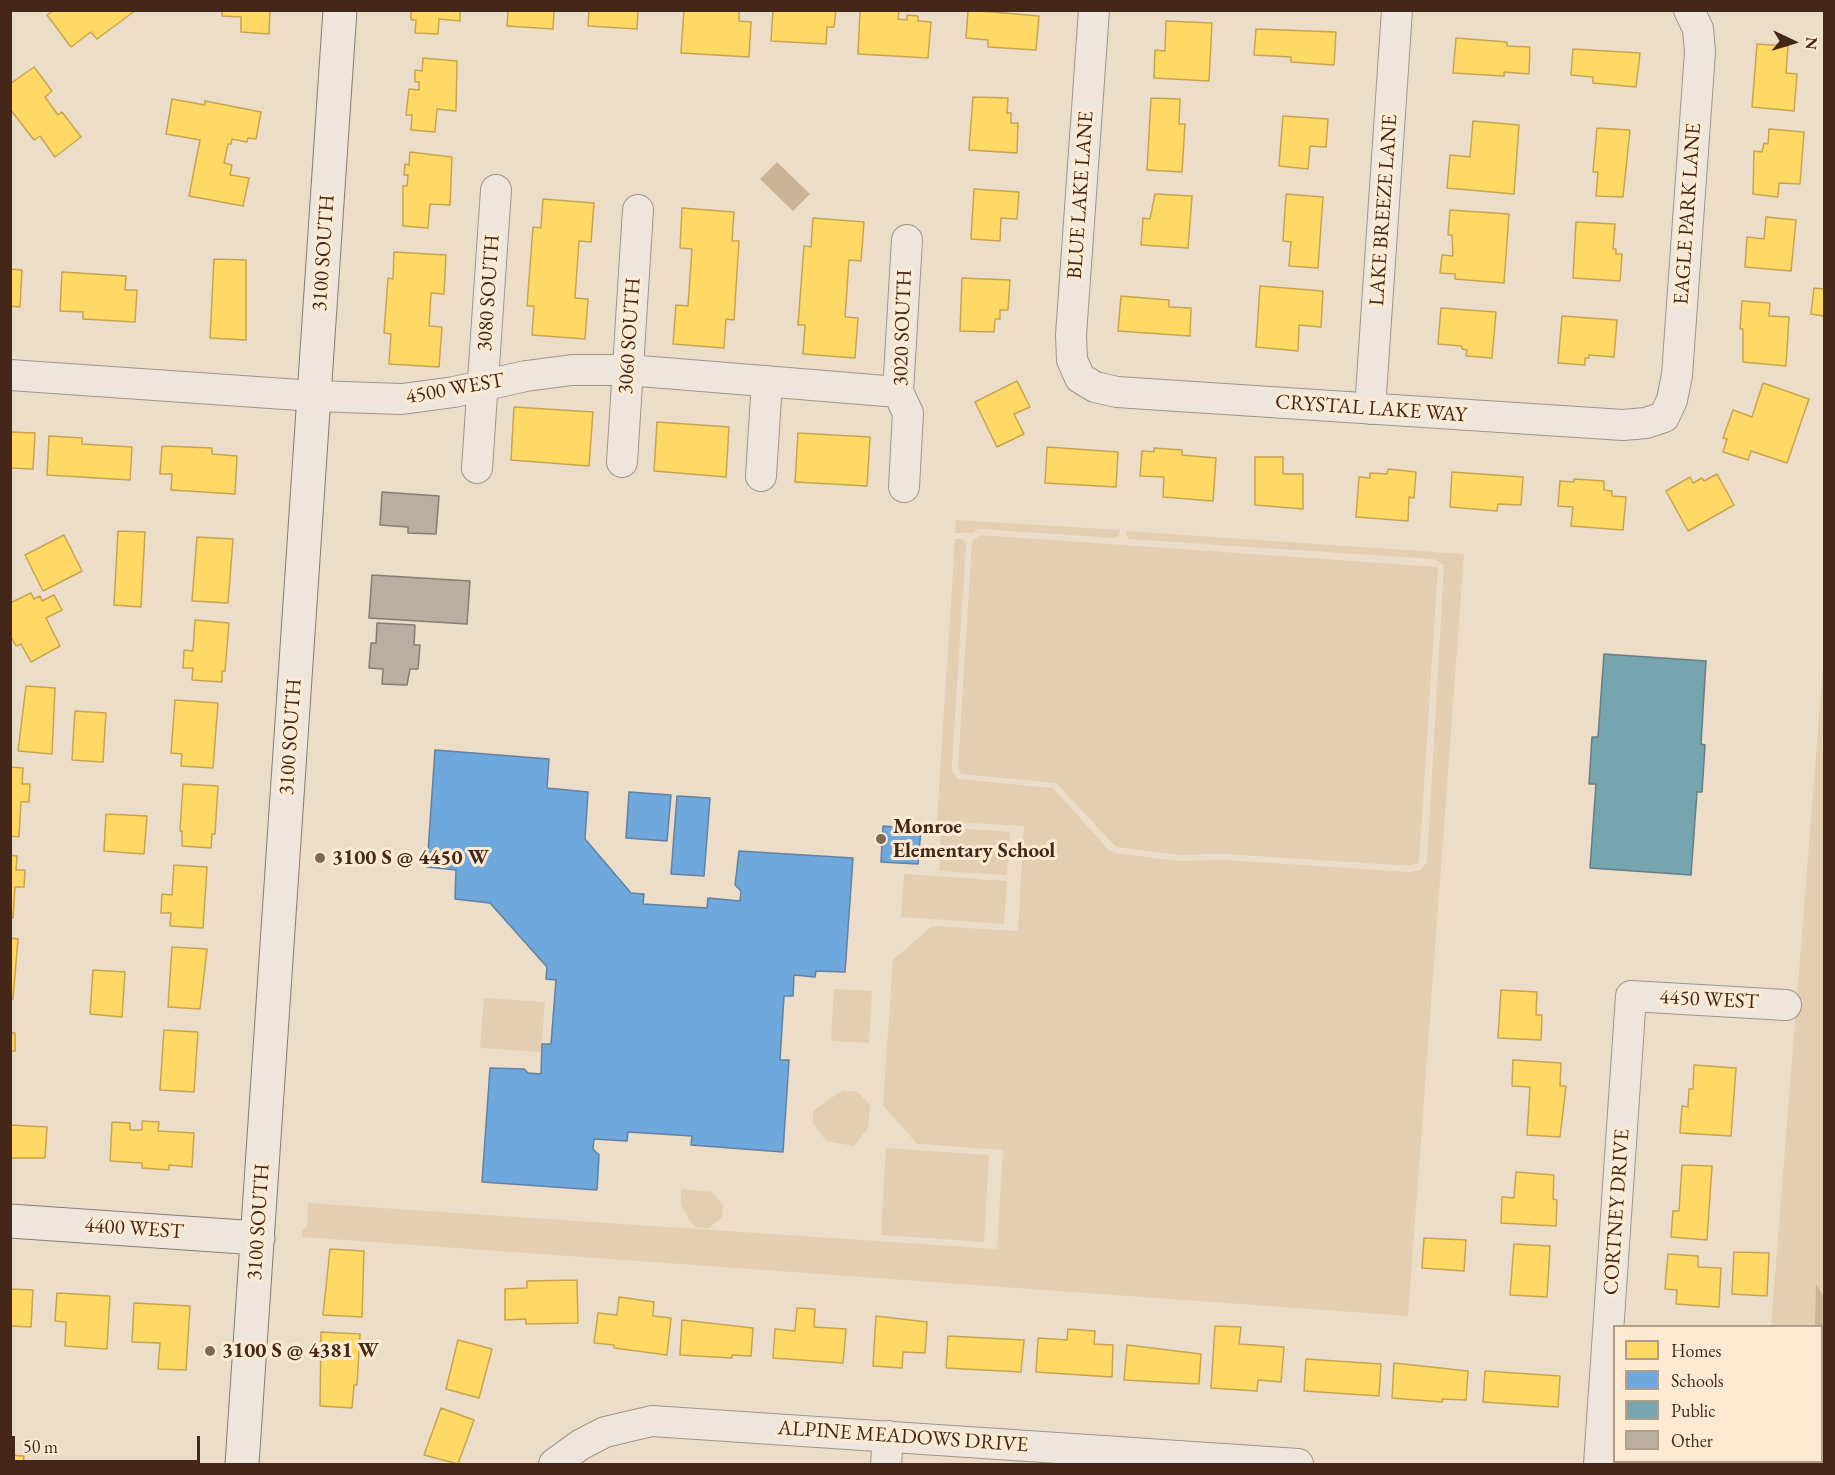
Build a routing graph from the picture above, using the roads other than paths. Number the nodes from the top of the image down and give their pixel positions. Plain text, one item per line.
1 (340, 10) edge
2 (1094, 10) edge
3 (1397, 10) edge
4 (1689, 11) edge
5 (496, 190) dead end
6 (638, 210) dead end
7 (907, 240) dead end
8 (628, 370) junction
9 (10, 375) edge
10 (1080, 378) joint
11 (767, 381) junction
12 (482, 386) junction
13 (898, 392) junction
14 (314, 396) junction
15 (1370, 409) junction
16 (1664, 417) joint
17 (622, 462) dead end
18 (477, 468) dead end
19 (761, 476) dead end
20 (904, 487) dead end
21 (1631, 996) joint
22 (1786, 1005) dead end
23 (10, 1221) edge
24 (258, 1238) junction
25 (887, 1450) edge
26 (1204, 1461) edge
27 (242, 1464) edge
28 (554, 1464) edge
29 (1298, 1464) edge
30 (1599, 1464) edge

1 - 14 main road, 3100 SOUTH
2 - 10 street, BLUE LAKE LANE
3 - 15 street, LAKE BREEZE LANE
4 - 16 street, EAGLE PARK LANE
5 - 12 street, 3080 SOUTH
6 - 8 street, 3060 SOUTH
7 - 13 street, 3020 SOUTH
8 - 11 street, 4500 WEST
8 - 12 street, 4500 WEST
8 - 17 street, 3060 SOUTH
9 - 14 street, 4500 WEST
10 - 15 street, CRYSTAL LAKE WAY
11 - 13 street, 4500 WEST
11 - 19 street
12 - 14 street, 4500 WEST
12 - 18 street, 3080 SOUTH
13 - 20 street, 3020 SOUTH
14 - 24 main road, 3100 SOUTH
15 - 16 street, CRYSTAL LAKE WAY
21 - 22 street, 4450 WEST
21 - 30 street, CORTNEY DRIVE
23 - 24 main road, 4400 WEST
24 - 27 main road, 3100 SOUTH
25 - 26 street, ALPINE MEADOWS DRIVE
25 - 28 street, ALPINE MEADOWS DRIVE
26 - 29 street, ALPINE MEADOWS DRIVE

